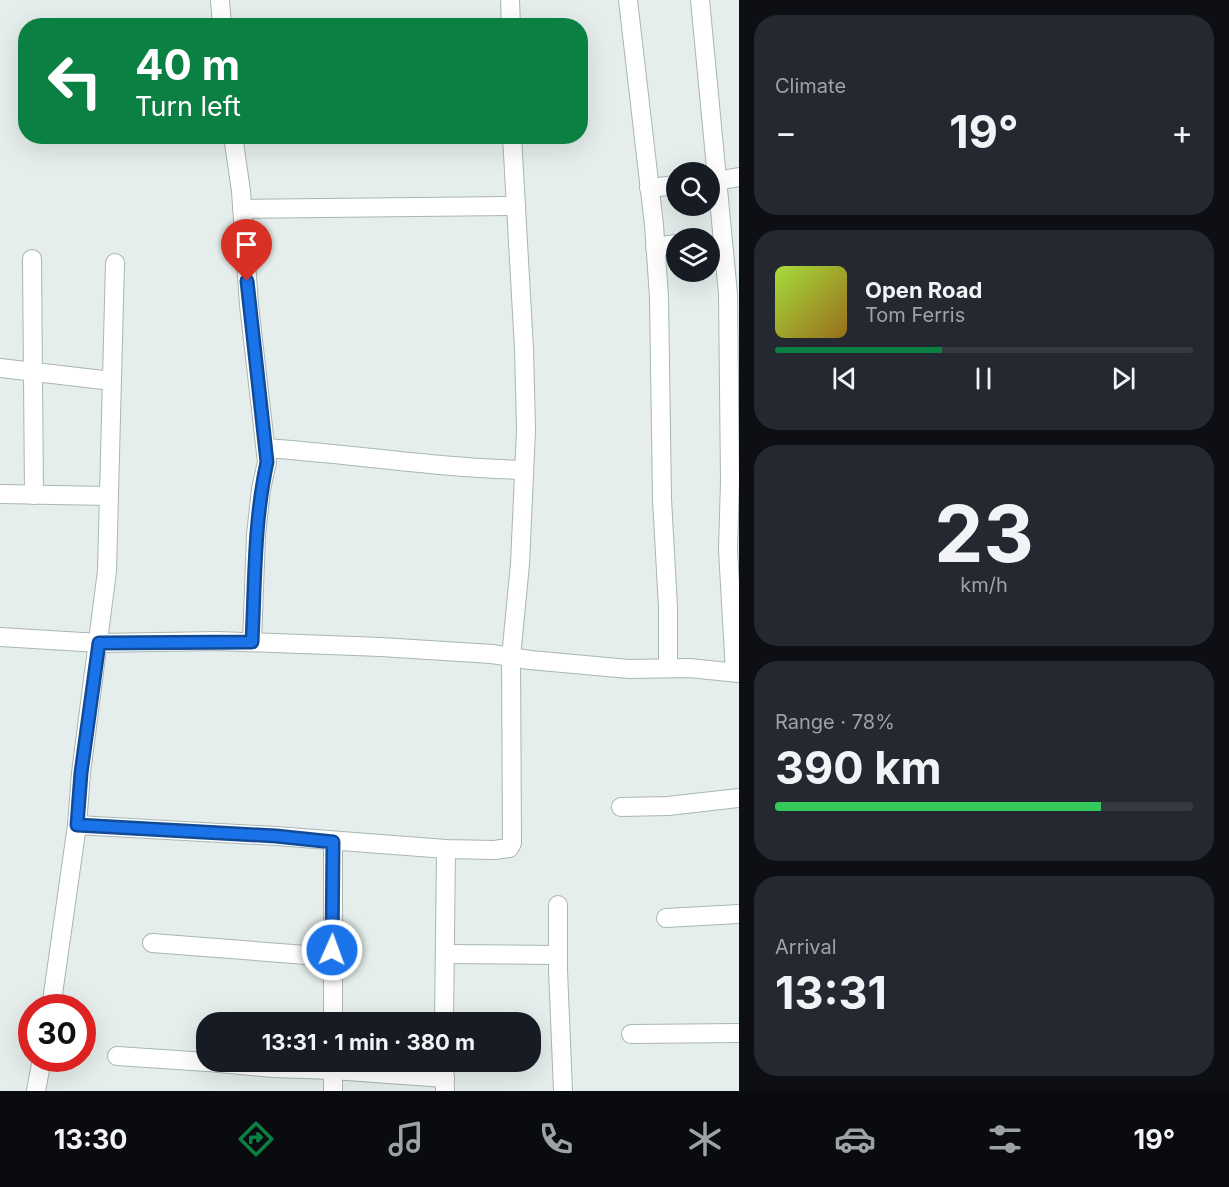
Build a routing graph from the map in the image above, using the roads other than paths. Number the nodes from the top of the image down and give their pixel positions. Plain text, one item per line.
1 (220, 0) edge
2 (510, 0) edge
3 (628, 0) edge
4 (700, 0) edge
5 (221, 18) edge
6 (511, 18) edge
7 (234, 144) edge
8 (512, 144) edge
9 (713, 162) edge
10 (738, 177) edge
11 (720, 180) edge
12 (666, 186) edge
13 (650, 188) junction
14 (516, 206) junction
15 (242, 209) junction
16 (720, 216) edge
17 (724, 239) edge
18 (666, 245) edge
19 (655, 247) junction
20 (32, 259) dead end
21 (115, 263) dead end
22 (0, 368) edge
23 (32, 371) junction
24 (112, 381) junction
25 (266, 448) junction
26 (524, 470) junction
27 (0, 494) edge
28 (34, 495) junction
29 (109, 496) junction
30 (0, 637) edge
31 (252, 642) junction
32 (99, 643) junction
33 (512, 657) junction
34 (668, 668) junction
35 (737, 672) edge
36 (738, 798) edge
37 (621, 807) dead end
38 (77, 825) junction
39 (333, 842) junction
40 (446, 849) junction
41 (558, 905) dead end
42 (738, 914) edge
43 (666, 918) dead end
44 (152, 943) dead end
45 (445, 954) junction
46 (558, 955) junction
47 (332, 957) junction
48 (53, 994) edge
49 (333, 1012) edge
50 (444, 1012) edge
51 (738, 1033) edge
52 (631, 1034) dead end
53 (117, 1056) dead end
54 (196, 1061) edge
55 (40, 1072) edge
56 (333, 1072) edge
57 (394, 1072) edge
58 (445, 1077) edge
59 (36, 1091) edge
60 (333, 1091) edge
61 (563, 1091) edge

1 - 5 street
2 - 6 street
3 - 13 street
4 - 9 street
7 - 15 street
8 - 14 street
10 - 11 street
12 - 13 street
13 - 19 street
14 - 15 street
14 - 26 street
15 - 25 street
16 - 17 street
17 - 35 street
18 - 19 street
19 - 34 street
20 - 23 street
21 - 24 street
22 - 23 street
23 - 24 street
23 - 28 street
24 - 29 street
25 - 26 street
25 - 31 street
26 - 33 street
27 - 28 street
28 - 29 street
29 - 32 street
30 - 32 street
31 - 32 street
31 - 33 street
32 - 38 street
33 - 34 street
33 - 40 street
34 - 35 street
36 - 37 street
38 - 39 street
38 - 48 street
39 - 40 street
39 - 47 street
40 - 45 street
41 - 46 street
42 - 43 street
44 - 47 street
45 - 46 street
45 - 50 street
46 - 61 street
47 - 49 street
51 - 52 street
53 - 54 street
55 - 59 street
56 - 60 street
57 - 58 street

